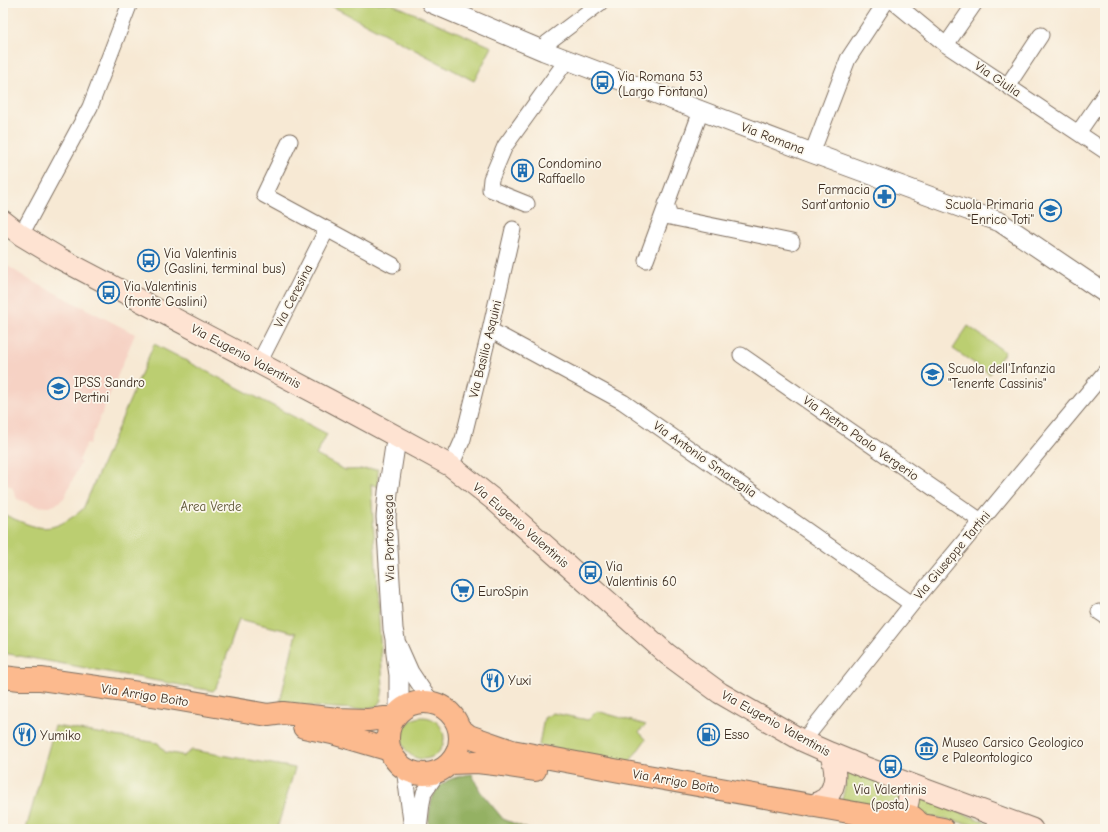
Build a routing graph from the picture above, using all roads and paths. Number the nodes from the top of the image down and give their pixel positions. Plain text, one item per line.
1 (130, 3) edge
2 (431, 3) edge
3 (600, 3) edge
4 (885, 3) edge
5 (895, 3) edge
6 (975, 3) edge
7 (1041, 35) dead end
8 (946, 45) junction
9 (544, 51) junction
10 (567, 60) junction
11 (1008, 86) junction
12 (1105, 94) edge
13 (700, 111) junction
14 (1078, 133) junction
15 (290, 141) dead end
16 (1105, 151) edge
17 (812, 153) junction
18 (527, 204) dead end
19 (666, 204) junction
20 (3, 221) edge
21 (327, 229) junction
22 (513, 229) dead end
23 (21, 235) junction
24 (792, 242) dead end
25 (646, 260) dead end
26 (393, 265) dead end
27 (1105, 293) edge
28 (490, 330) junction
29 (742, 355) dead end
30 (259, 363) junction
31 (1105, 372) edge
32 (399, 438) junction
33 (451, 466) junction
34 (981, 520) junction
35 (912, 604) junction
36 (395, 639) junction
37 (9, 680) edge
38 (436, 705) junction
39 (397, 715) junction
40 (268, 716) junction
41 (459, 728) junction
42 (804, 741) junction
43 (390, 750) junction
44 (830, 754) junction
45 (444, 767) junction
46 (404, 768) junction
47 (906, 783) junction
48 (812, 806) junction
49 (902, 824) edge
50 (412, 829) edge
51 (419, 829) edge
52 (943, 829) edge
53 (1032, 829) edge

1 - 23 street
2 - 9 street, Via Romana
3 - 9 street
4 - 17 street
5 - 8 street, Via Giulia
6 - 8 street
7 - 11 street
8 - 11 street, Via Giulia
9 - 10 street, Via Romana
10 - 13 street, Via Romana
10 - 18 street
11 - 14 street, Via Giulia
12 - 14 street
13 - 17 street, Via Romana
13 - 19 street
14 - 16 street, Via Giulia
15 - 21 street
17 - 27 street, Via Romana
19 - 24 street
19 - 25 street
20 - 23 main road, Via Eugenio Valentinis
21 - 26 street
21 - 30 street, Via Ceresina
22 - 28 street, Via Basilio Asquini
23 - 30 main road, Via Eugenio Valentinis
28 - 33 street, Via Basilio Asquini
28 - 35 street, Via Antonio Smareglia
29 - 34 street, Via Pietro Paolo Vergerio
30 - 32 main road, Via Eugenio Valentinis
31 - 34 street, Via Giuseppe Tartini
32 - 33 main road, Via Eugenio Valentinis
32 - 36 street, Via Portorosega
33 - 42 main road, Via Eugenio Valentinis
34 - 35 street, Via Giuseppe Tartini
35 - 42 street, Via Giuseppe Tartini
36 - 38 street, Via Portorosega
36 - 39 street, Via Portorosega
37 - 40 main road, Via Arrigo Boito
38 - 39 main road, Via Arrigo Boito
38 - 41 main road, Via Arrigo Boito
39 - 40 main road, Via Arrigo Boito
39 - 43 main road
40 - 43 main road, Via Arrigo Boito
41 - 45 main road
41 - 48 main road, Via Arrigo Boito
42 - 44 main road, Via Eugenio Valentinis
43 - 46 main road
44 - 47 main road, Via Eugenio Valentinis
44 - 48 main road
45 - 46 main road, Via Arrigo Boito
45 - 49 main road, Via Arrigo Boito
45 - 51 street
46 - 50 street
47 - 49 main road
47 - 53 main road, Via Eugenio Valentinis
48 - 49 main road, Via Arrigo Boito
49 - 52 main road, Via Arrigo Boito

